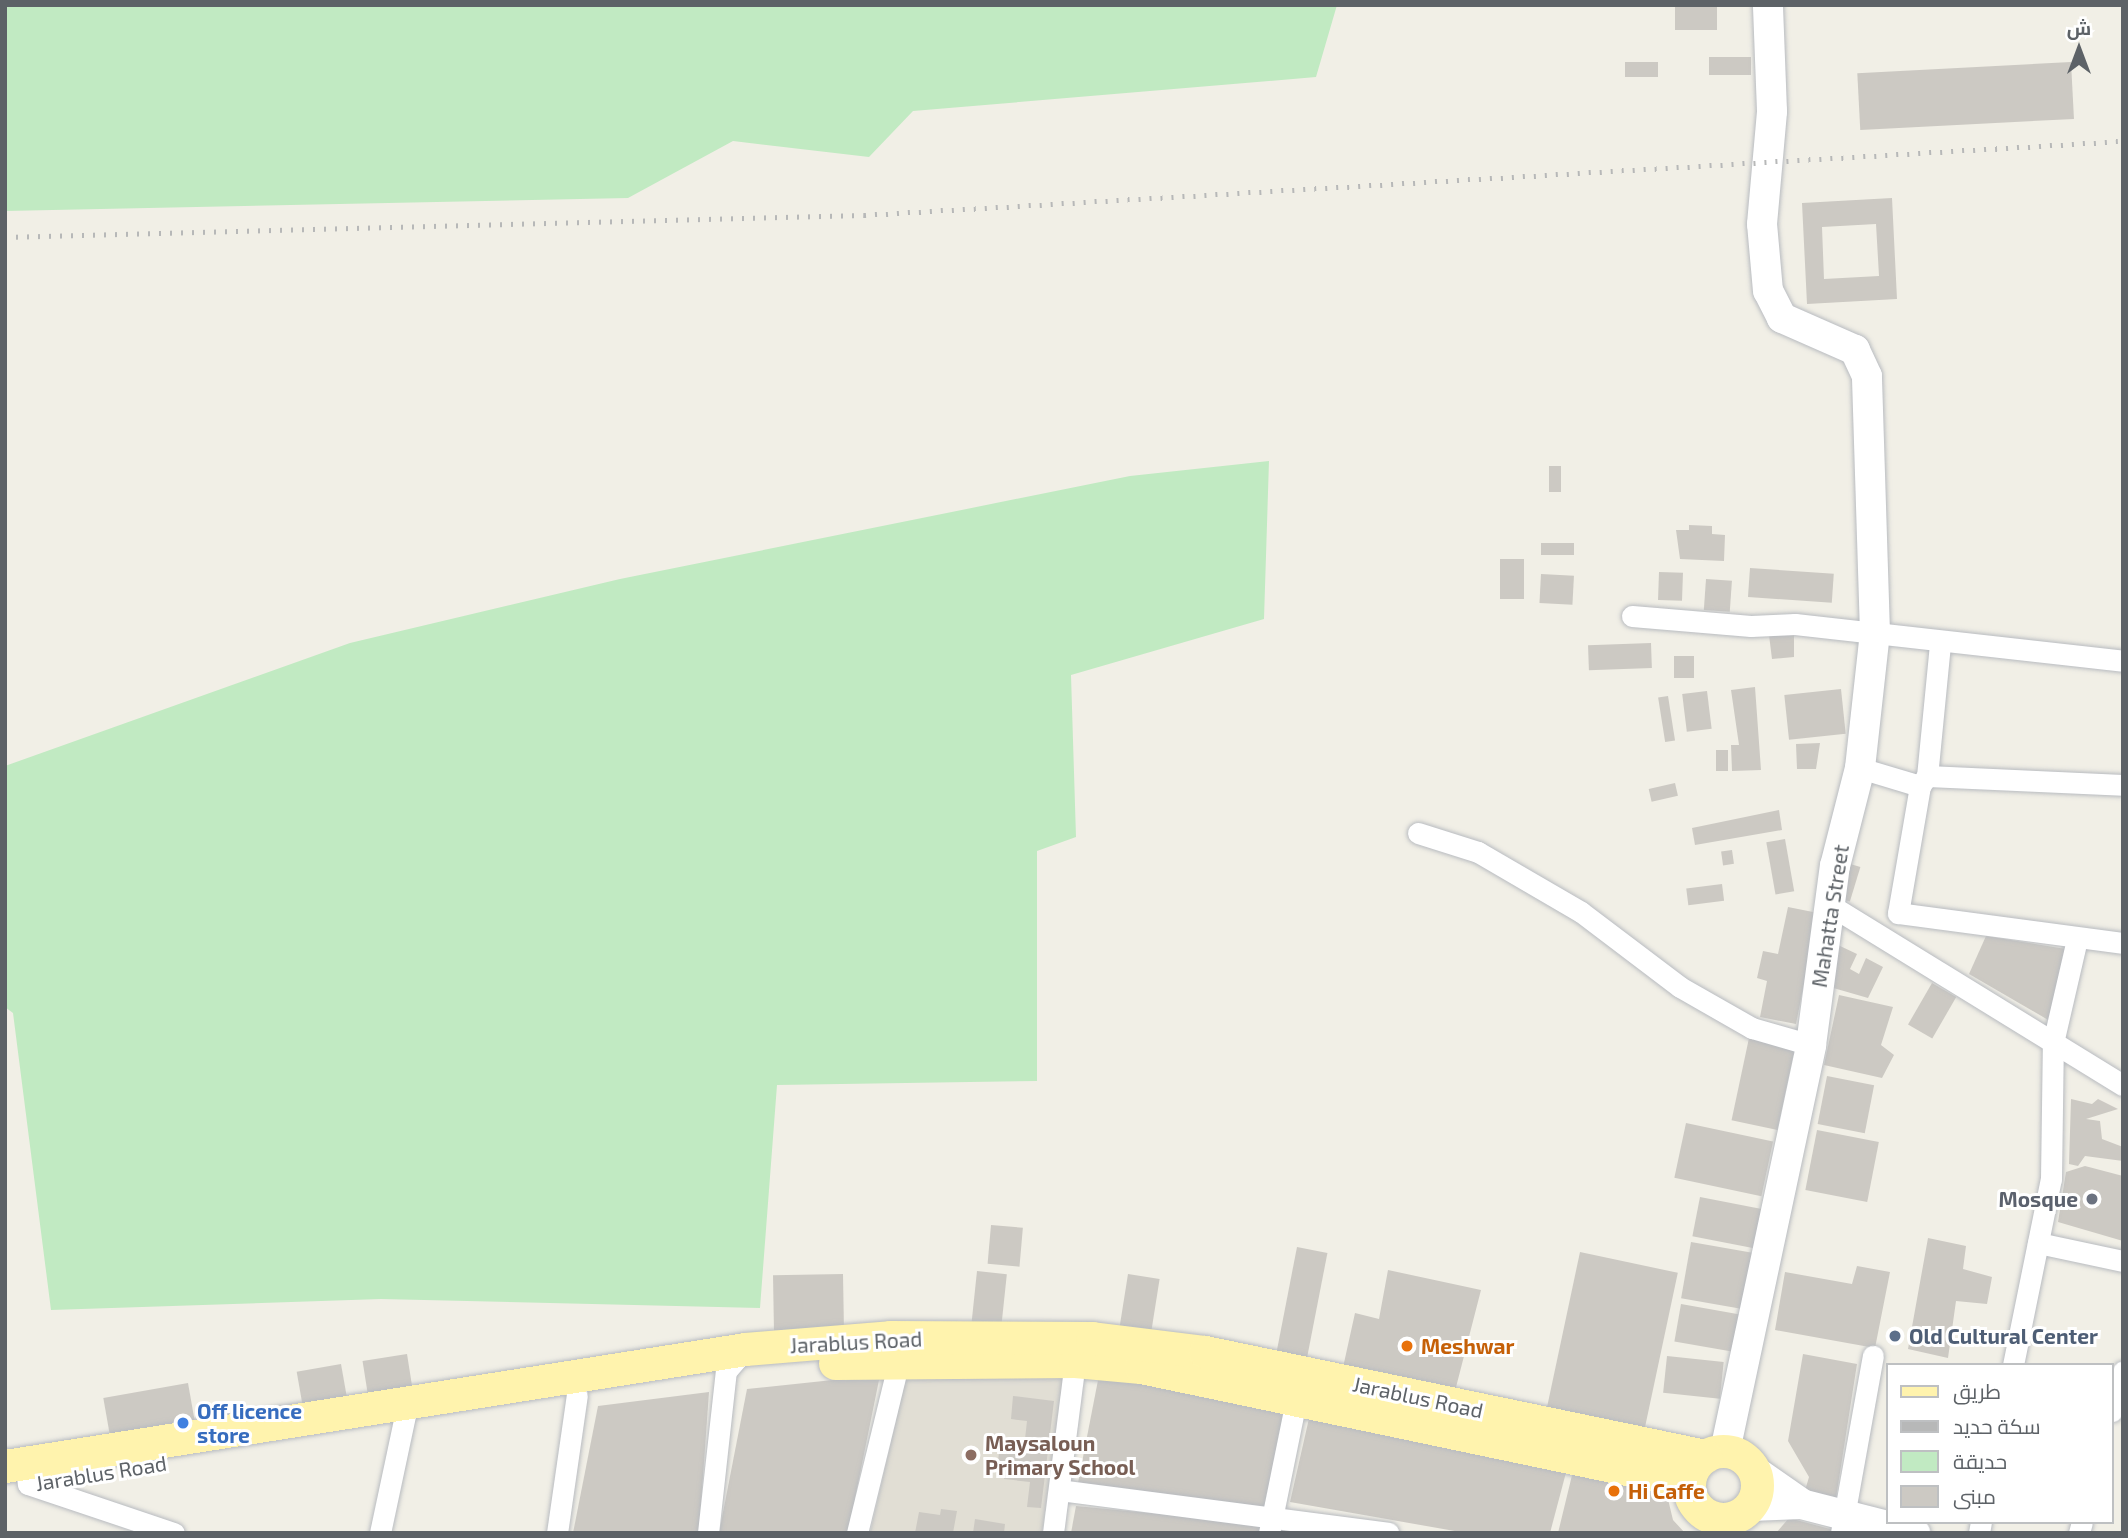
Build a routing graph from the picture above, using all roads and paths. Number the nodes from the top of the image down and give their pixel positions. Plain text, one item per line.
1 (1768, 5) edge
2 (1632, 616) dead end
3 (1875, 633) junction
4 (1940, 644) junction
5 (2123, 661) edge
6 (1860, 768) junction
7 (1924, 781) junction
8 (2123, 785) edge
9 (1418, 833) dead end
10 (1830, 905) junction
11 (2077, 939) junction
12 (2123, 943) edge
13 (2053, 1043) junction
14 (1811, 1045) junction
15 (2123, 1085) edge
16 (2038, 1243) junction
17 (2123, 1261) edge
18 (1873, 1356) dead end
19 (736, 1360) junction
20 (899, 1361) junction
21 (1075, 1361) junction
22 (2013, 1363) edge
23 (2123, 1371) edge
24 (578, 1395) junction
25 (1297, 1395) junction
26 (2114, 1404) edge
27 (402, 1417) junction
28 (1706, 1463) junction
29 (1755, 1471) junction
30 (16, 1475) edge
31 (1059, 1490) junction
32 (1801, 1504) junction
33 (1751, 1506) junction
34 (1271, 1523) edge
35 (1843, 1524) edge
36 (1711, 1525) edge
37 (174, 1533) edge
38 (380, 1533) edge
39 (557, 1533) edge
40 (708, 1533) edge
41 (857, 1533) edge
42 (1053, 1533) edge
43 (1388, 1533) edge
44 (1915, 1533) edge

1 - 3 main road, Mahatta Street
2 - 3 street
3 - 4 street
3 - 6 main road, Mahatta Street
4 - 5 street
4 - 7 street
6 - 7 street
6 - 10 main road, Mahatta Street
7 - 8 street
7 - 11 street
9 - 14 street
10 - 13 street
10 - 14 main road, Mahatta Street
11 - 12 street
11 - 13 street
13 - 15 street
13 - 16 street
14 - 28 main road, Mahatta Street
16 - 17 street
16 - 22 street
18 - 35 street
19 - 20 main road, Jarablus Road
19 - 24 main road, Jarablus Road
19 - 27 main road, Jarablus Road
19 - 28 main road, Jarablus Road
19 - 40 street
20 - 21 main road, Jarablus Road
20 - 41 street
21 - 25 main road, Jarablus Road
21 - 31 street
23 - 26 street
24 - 27 main road, Jarablus Road
24 - 39 street
25 - 28 main road, Jarablus Road
25 - 34 street
27 - 30 main road, Jarablus Road
27 - 38 street
28 - 29 main road
28 - 36 main road
29 - 32 main road
29 - 33 main road
30 - 37 street
31 - 34 street
31 - 42 street
32 - 33 main road
32 - 35 main road
33 - 36 main road
34 - 43 street
35 - 44 main road

